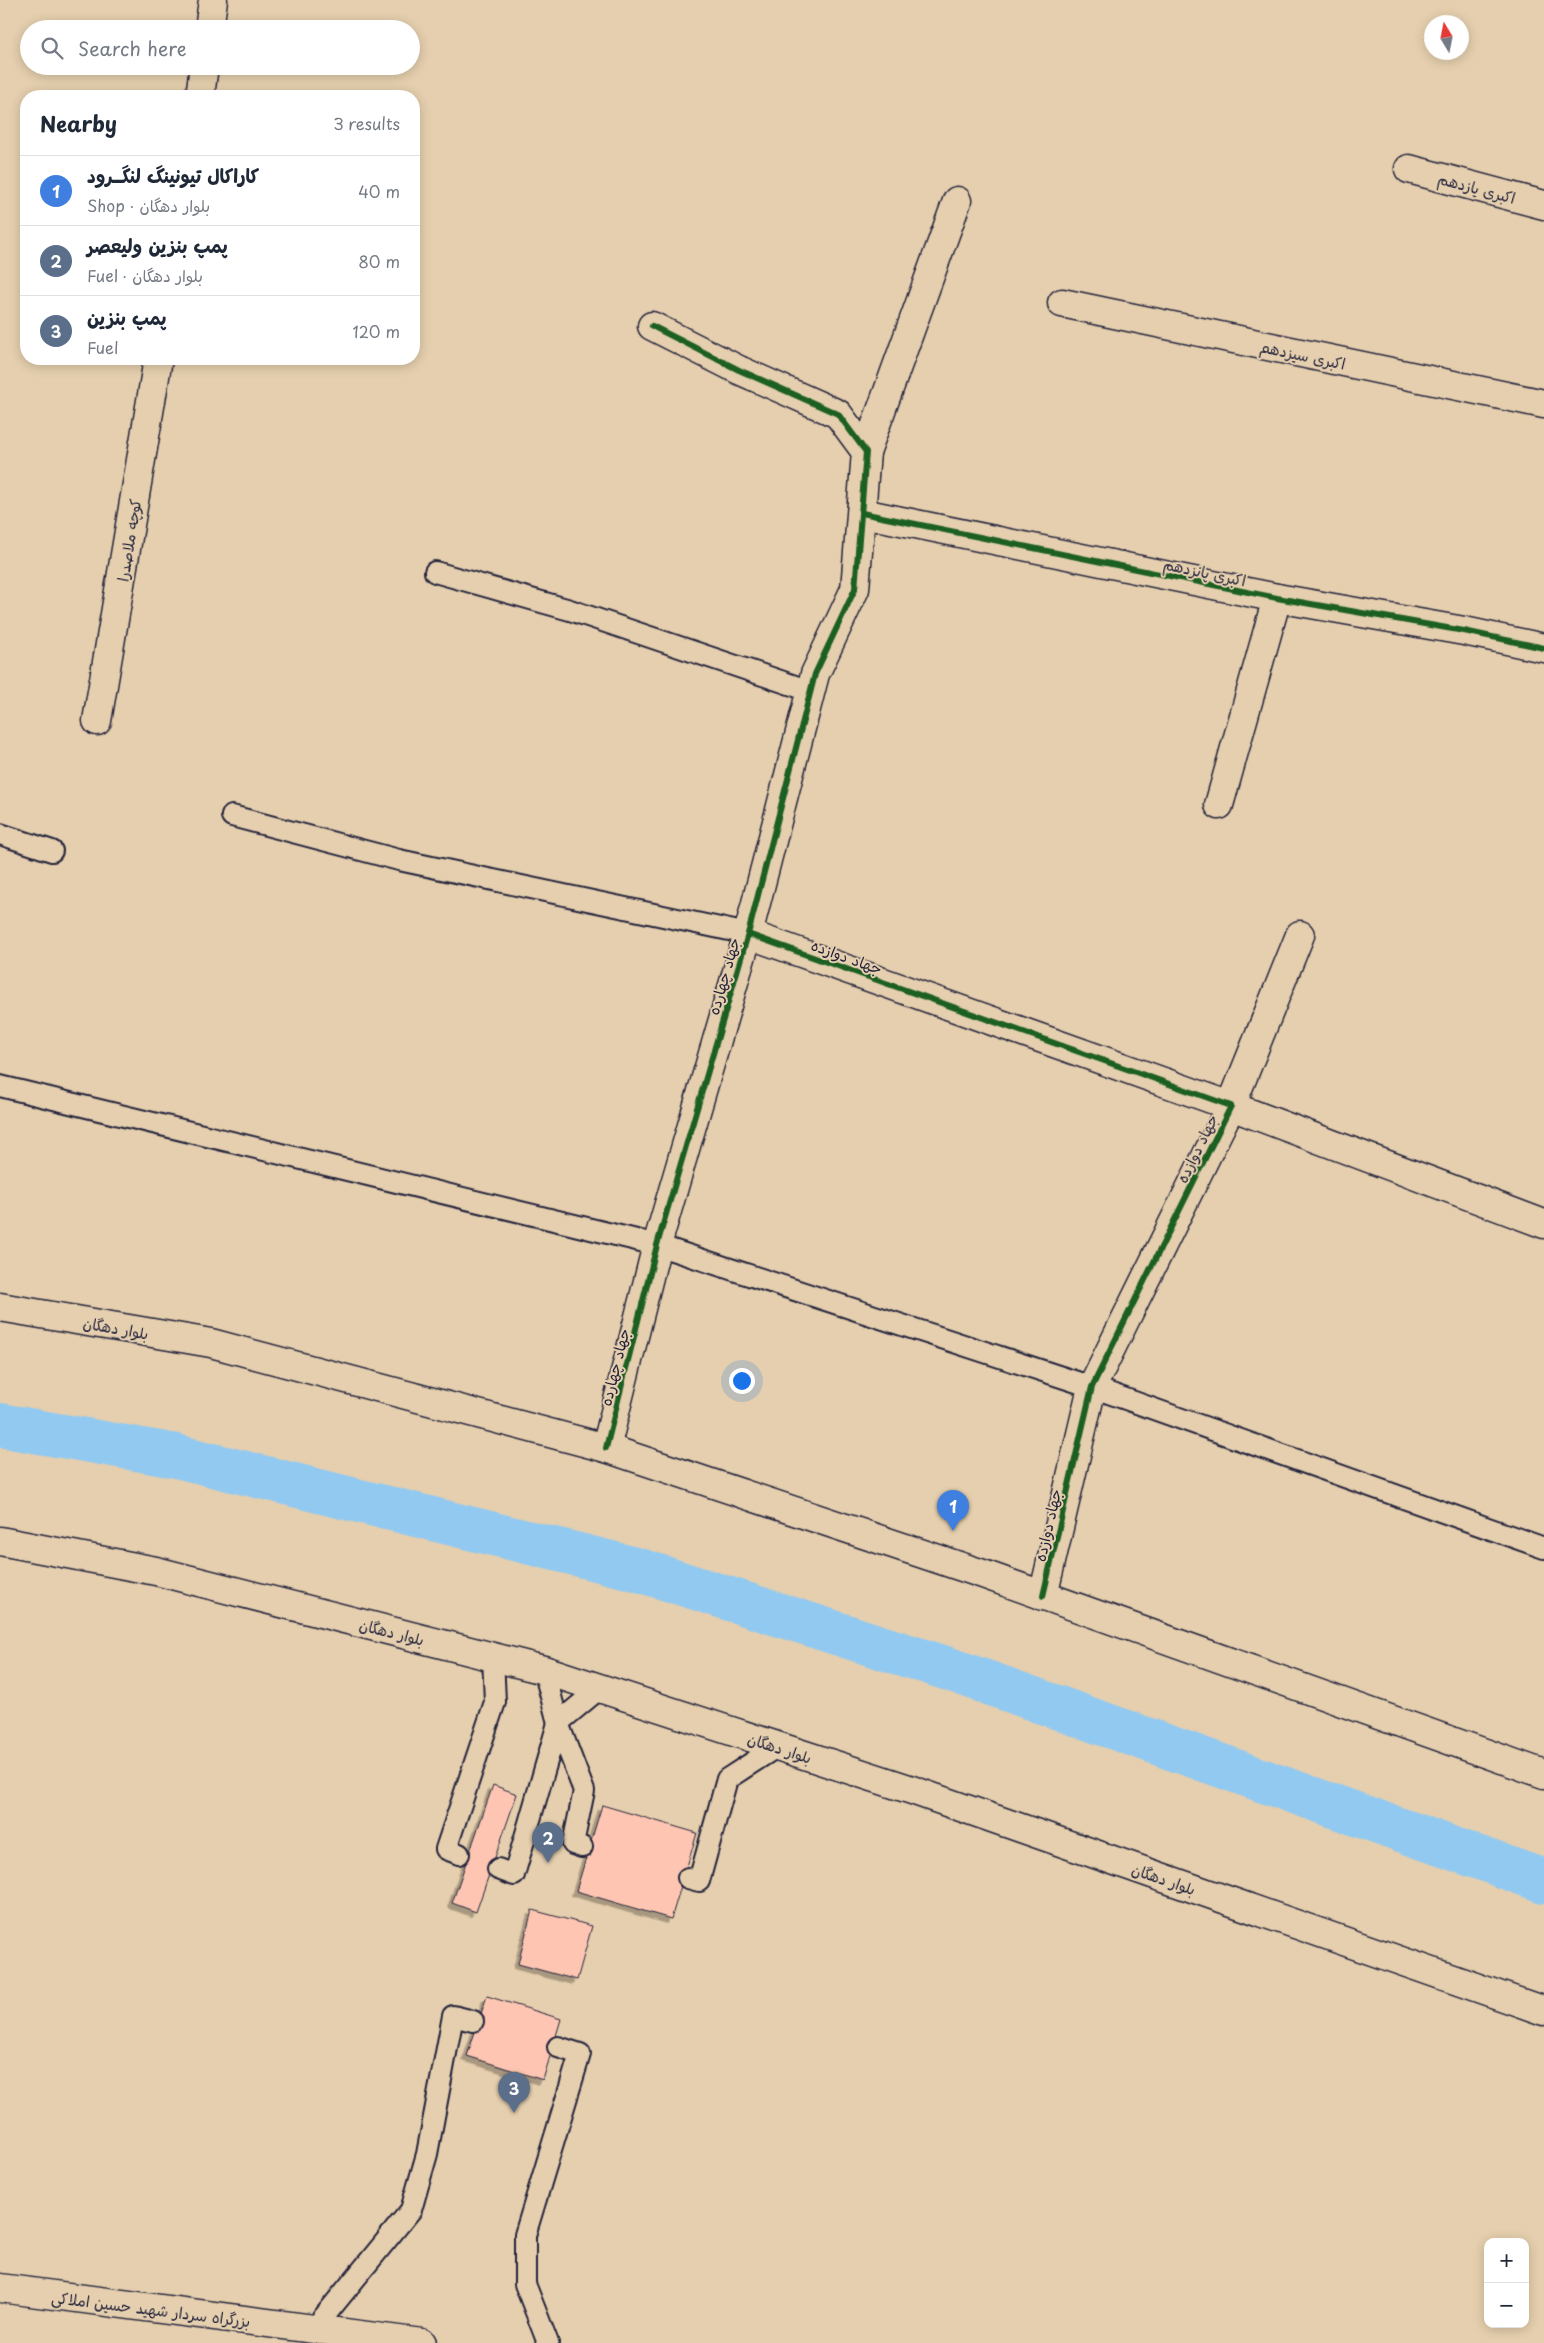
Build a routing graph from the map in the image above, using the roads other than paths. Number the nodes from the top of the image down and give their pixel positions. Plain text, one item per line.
1 (213, 0) edge
2 (210, 20) edge
3 (203, 75) edge
4 (201, 90) edge
5 (1409, 170) dead end
6 (957, 201) dead end
7 (1544, 204) edge
8 (1062, 303) dead end
9 (652, 326) dead end
10 (157, 365) edge
11 (1544, 404) edge
12 (866, 452) junction
13 (862, 513) junction
14 (435, 572) dead end
15 (1277, 598) junction
16 (1544, 648) edge
17 (810, 691) junction
18 (97, 721) dead end
19 (1219, 805) dead end
20 (232, 816) dead end
21 (0, 834) edge
22 (52, 851) dead end
23 (748, 934) junction
24 (1300, 935) dead end
25 (0, 1086) edge
26 (1230, 1106) junction
27 (1544, 1224) edge
28 (657, 1245) junction
29 (0, 1307) edge
30 (1092, 1387) junction
31 (606, 1448) junction
32 (0, 1541) edge
33 (1544, 1548) edge
34 (1043, 1596) junction
35 (493, 1657) junction
36 (544, 1670) junction
37 (600, 1688) junction
38 (558, 1723) junction
39 (778, 1746) junction
40 (1544, 1774) edge
41 (582, 1847) dead end
42 (460, 1854) dead end
43 (498, 1869) dead end
44 (688, 1878) dead end
45 (1544, 2011) edge
46 (473, 2021) dead end
47 (558, 2047) dead end
48 (0, 2288) edge
49 (314, 2329) junction
50 (422, 2343) edge
51 (548, 2343) edge

1 - 2 main road
3 - 4 main road
5 - 7 main road, اکبری یازدهم
6 - 12 main road, جهاد چهارده
8 - 11 main road, اکبری سیزدهم
9 - 12 main road
10 - 18 main road, کوچه ملاصدرا
12 - 13 main road, جهاد چهارده
13 - 15 main road, اکبری پانزدهم
13 - 17 main road, جهاد چهارده
14 - 17 lane
15 - 16 main road, اکبری پانزدهم
15 - 19 main road
17 - 23 main road, جهاد چهارده
20 - 23 lane
21 - 22 lane
23 - 26 main road, جهاد دوازده
23 - 28 main road, جهاد چهارده
24 - 26 main road
25 - 28 lane
26 - 27 main road
26 - 30 main road, جهاد دوازده
28 - 30 lane
28 - 31 main road, جهاد چهارده
29 - 31 main road, بلوار دهگان
30 - 33 lane
30 - 34 main road, جهاد دوازده
31 - 34 main road, بلوار دهگان
32 - 35 main road, بلوار دهگان
34 - 40 main road, بلوار دهگان
35 - 36 main road, بلوار دهگان
35 - 42 lane
36 - 37 main road, بلوار دهگان
36 - 38 lane
37 - 38 lane
37 - 39 main road, بلوار دهگان
38 - 41 lane
38 - 43 lane
39 - 44 lane
39 - 45 main road, بلوار دهگان
46 - 49 lane
47 - 51 lane
48 - 49 main road, بزرگراه سردار شهید حسین املاکی
49 - 50 main road, بزرگراه سردار شهید حسین املاکی

